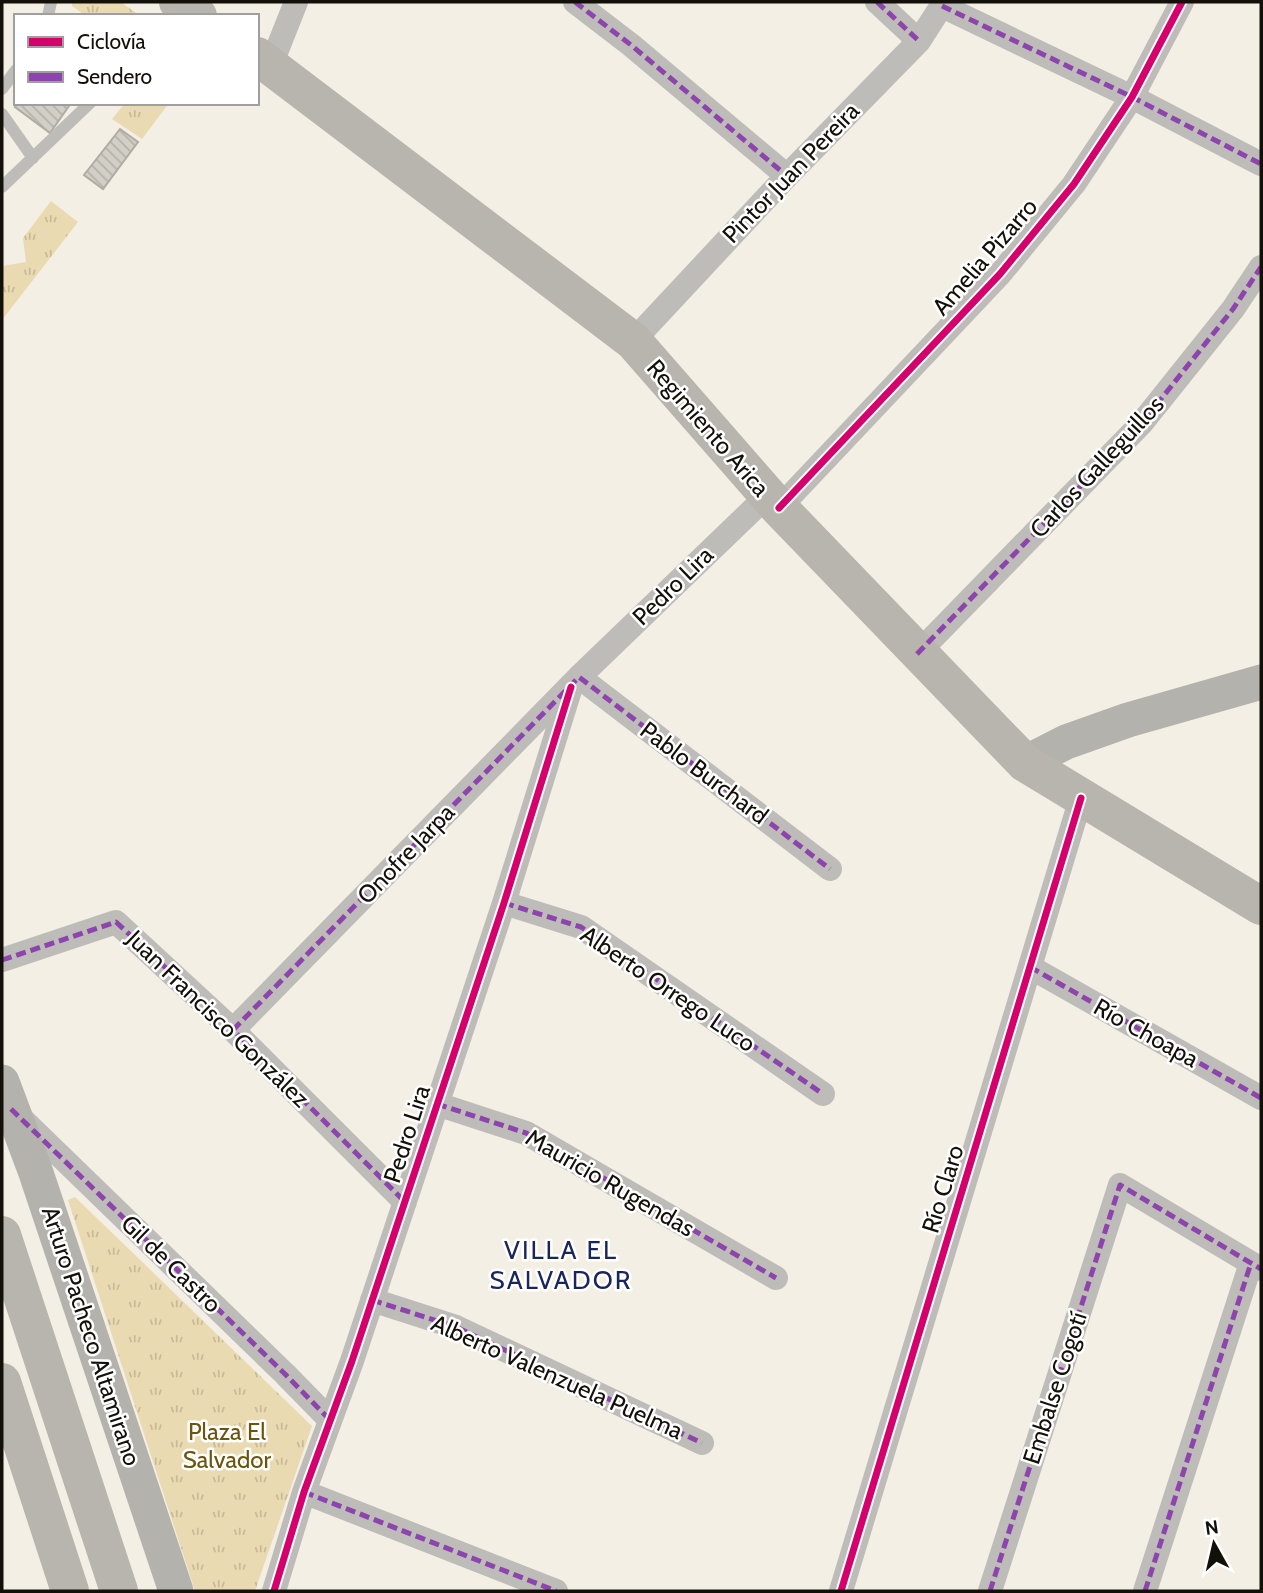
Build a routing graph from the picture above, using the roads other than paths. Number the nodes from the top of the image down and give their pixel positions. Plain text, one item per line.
1 (296, 2) edge
2 (575, 2) edge
3 (877, 2) edge
4 (1182, 2) edge
5 (943, 4) edge
6 (919, 41) junction
7 (262, 58) edge
8 (14, 73) edge
9 (2, 89) edge
10 (1132, 97) junction
11 (88, 105) edge
12 (2, 114) edge
13 (33, 158) junction
14 (1261, 164) edge
15 (787, 176) junction
16 (2, 187) edge
17 (1261, 267) edge
18 (633, 341) junction
19 (773, 502) junction
20 (917, 654) junction
21 (575, 682) junction
22 (1261, 682) edge
23 (1025, 763) junction
24 (1082, 798) junction
25 (830, 869) dead end
26 (504, 903) junction
27 (1261, 906) edge
28 (2, 960) edge
29 (1030, 967) junction
30 (233, 1030) junction
31 (823, 1094) dead end
32 (6, 1096) edge
33 (1261, 1098) edge
34 (437, 1104) junction
35 (405, 1202) junction
36 (3, 1235) edge
37 (1256, 1266) edge
38 (776, 1278) dead end
39 (372, 1300) junction
40 (2, 1382) edge
41 (330, 1420) junction
42 (702, 1443) dead end
43 (304, 1492) junction
44 (70, 1591) edge
45 (119, 1591) edge
46 (176, 1591) edge
47 (274, 1591) edge
48 (556, 1591) edge
49 (841, 1591) edge
50 (990, 1591) edge
51 (1145, 1591) edge

1 - 7 street
2 - 15 street
3 - 6 street
4 - 10 street, Amelia Pizarro
5 - 6 street, Pintor Juan Pereira
5 - 10 street
6 - 15 street, Pintor Juan Pereira
7 - 18 main road, Regimiento Arica
8 - 9 lane
10 - 14 street
10 - 19 street, Amelia Pizarro
11 - 13 lane
12 - 13 lane
13 - 16 lane
15 - 18 street, Pintor Juan Pereira
17 - 20 street, Carlos Galleguillos
18 - 19 main road, Regimiento Arica
19 - 20 main road, Regimiento Arica
19 - 21 street, Pedro Lira
20 - 23 main road, Regimiento Arica
21 - 25 street, Pablo Burchard
21 - 26 street, Pedro Lira
21 - 30 street, Onofre Jarpa
22 - 23 street
23 - 24 main road, Regimiento Arica
24 - 27 main road, Regimiento Arica
24 - 29 street, Río Claro
26 - 31 street, Alberto Orrego Luco
26 - 34 street, Pedro Lira
28 - 30 street, Juan Francisco González
29 - 33 street, Río Choapa
29 - 49 street, Río Claro
30 - 35 street, Juan Francisco González
32 - 41 street, Gil de Castro
32 - 46 street, Arturo Pacheco Altamirano
34 - 35 street, Pedro Lira
34 - 38 street, Mauricio Rugendas
35 - 39 street, Pedro Lira
36 - 45 main road
37 - 50 street, Embalse Cogotí
37 - 51 street
39 - 41 street, Pedro Lira
39 - 42 street, Alberto Valenzuela Puelma
40 - 44 main road
41 - 43 street, Pedro Lira
43 - 47 street, Pedro Lira
43 - 48 street

